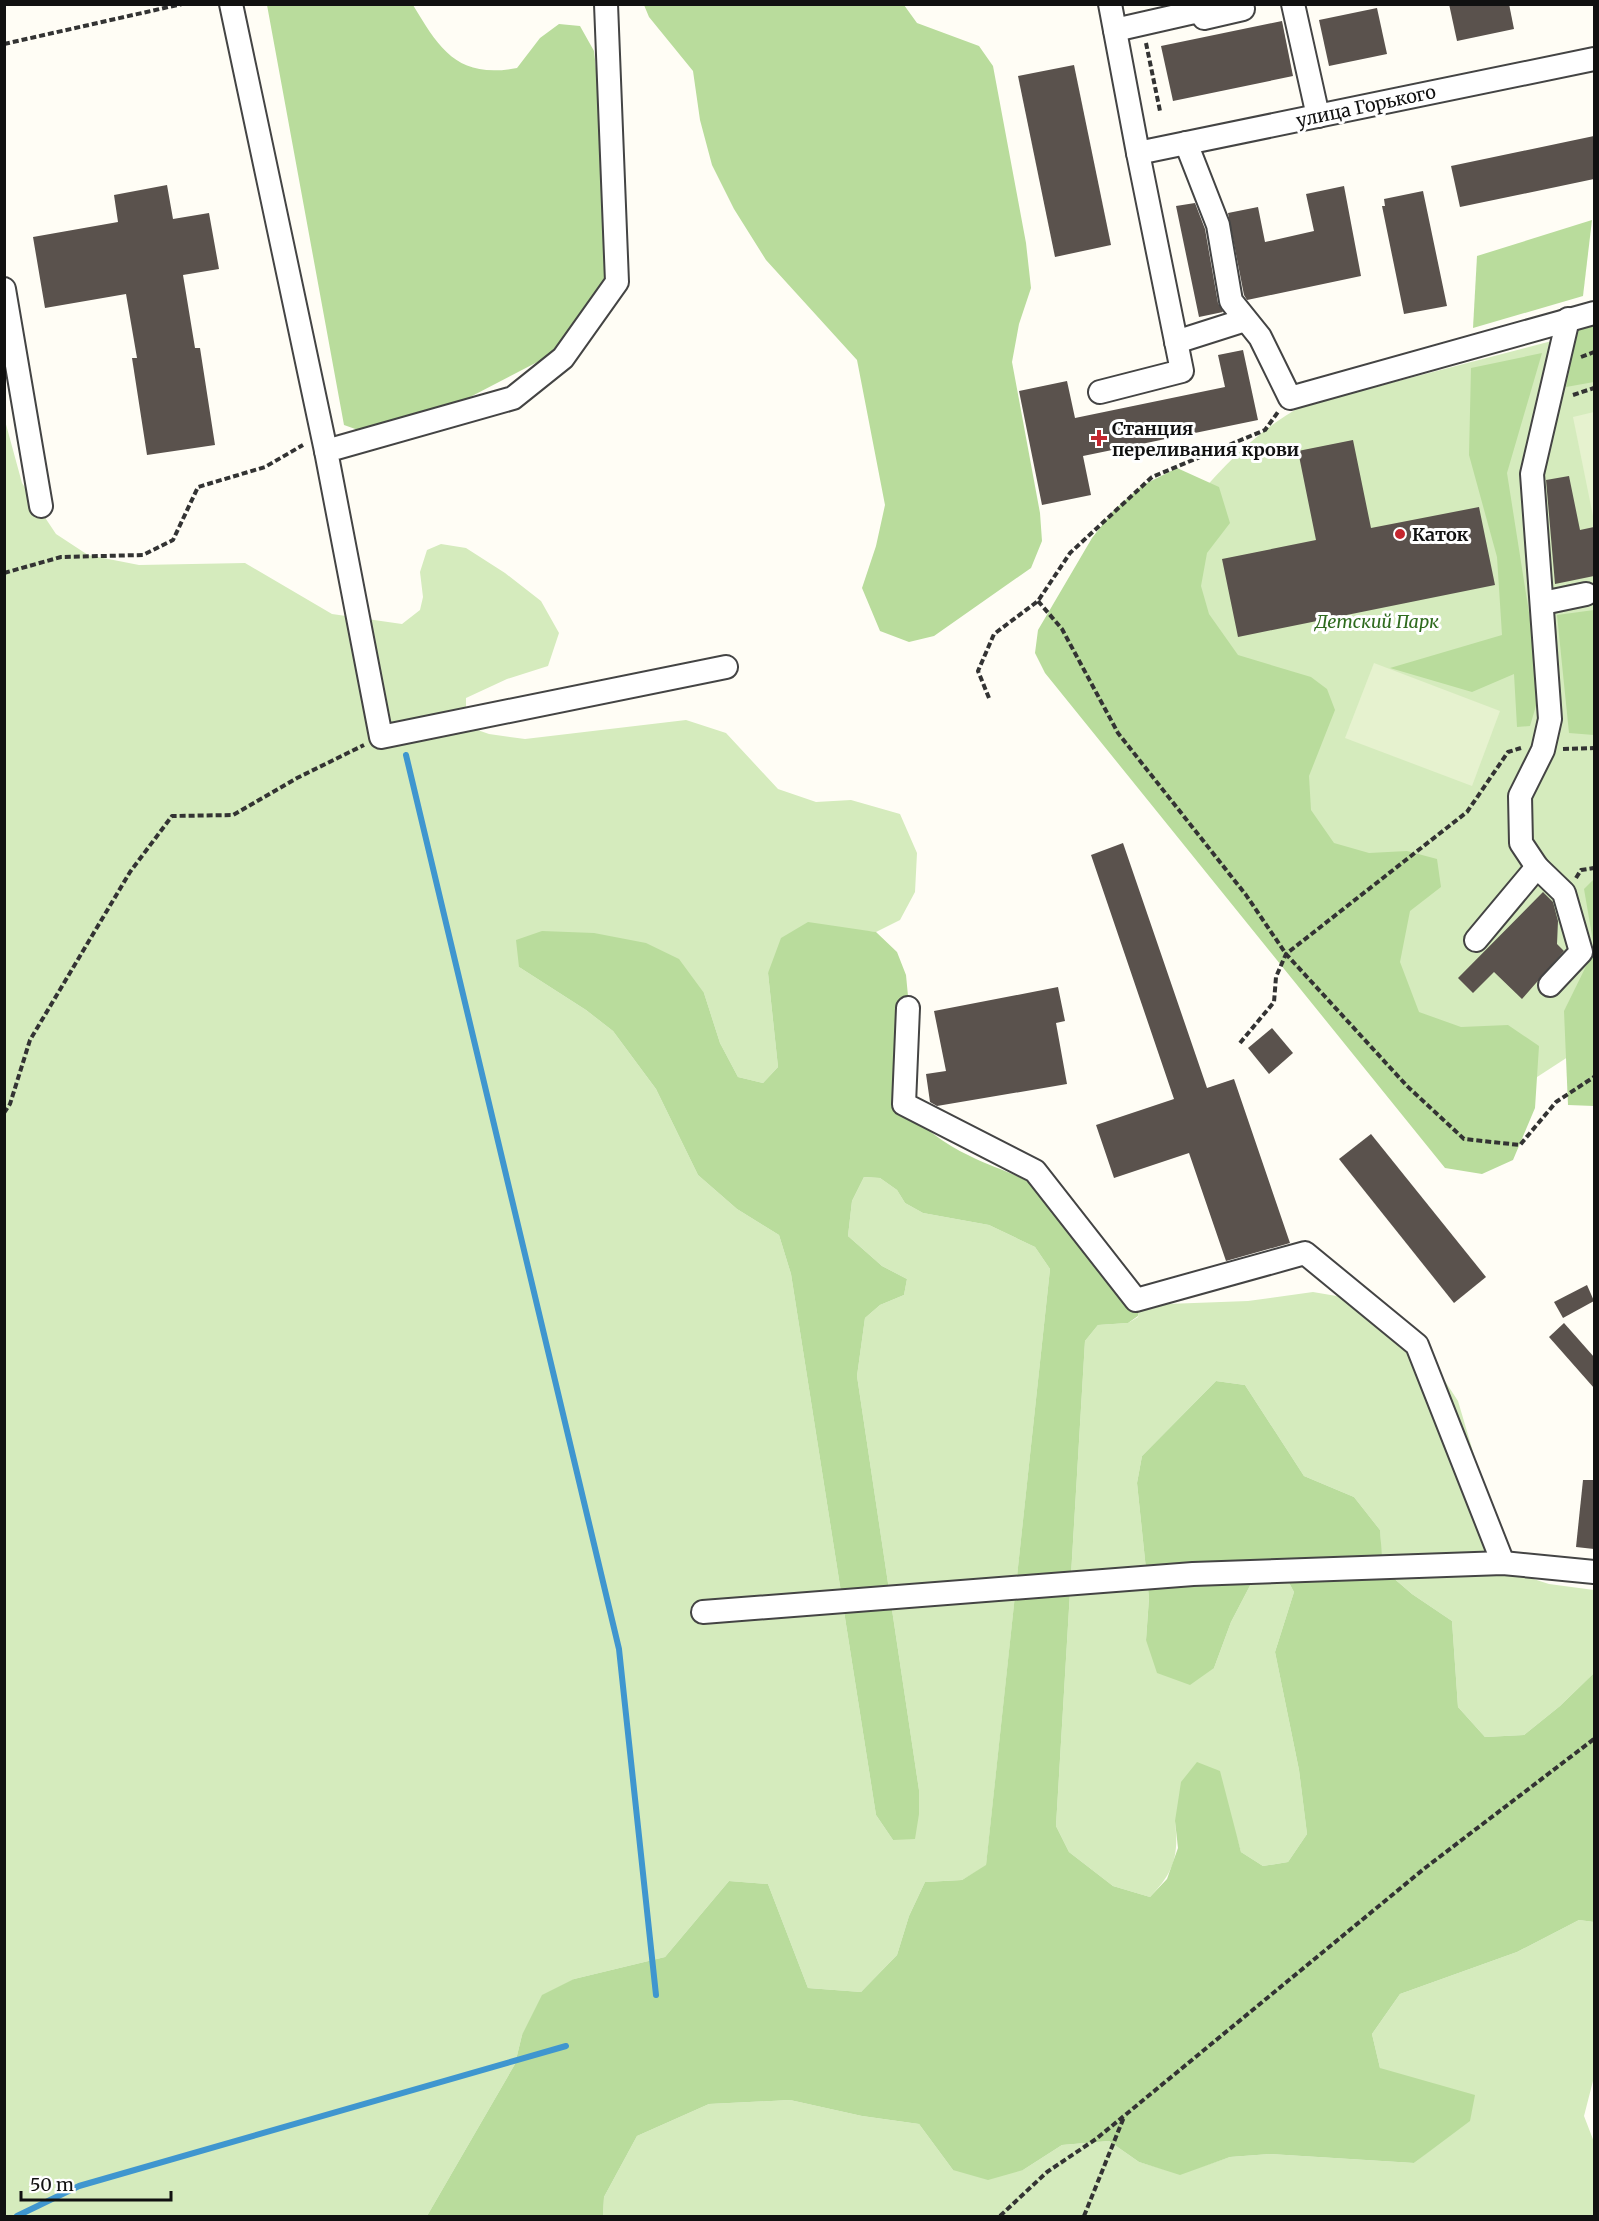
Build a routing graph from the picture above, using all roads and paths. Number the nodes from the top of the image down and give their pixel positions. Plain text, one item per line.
1 (182, 4) edge
2 (231, 4) edge
3 (606, 4) edge
4 (1110, 4) edge
5 (1242, 4) edge
6 (1293, 4) edge
7 (1142, 24) junction
8 (1115, 30) junction
9 (4, 44) edge
10 (1594, 59) edge
11 (1160, 111) dead end
12 (1318, 116) junction
13 (1185, 143) junction
14 (1138, 153) junction
15 (4, 289) edge
16 (1594, 313) edge
17 (1568, 319) junction
18 (1245, 320) junction
19 (1176, 342) junction
20 (1594, 388) edge
21 (1100, 392) dead end
22 (1573, 395) dead end
23 (1290, 398) junction
24 (324, 442) junction
25 (42, 506) dead end
26 (4, 573) edge
27 (1586, 594) dead end
28 (1038, 601) junction
29 (1543, 603) junction
30 (726, 667) dead end
31 (989, 698) dead end
32 (381, 737) junction
33 (1594, 748) edge
34 (1543, 750) junction
35 (1538, 867) junction
36 (1476, 940) dead end
37 (1286, 954) junction
38 (1550, 985) dead end
39 (908, 1008) dead end
40 (1240, 1043) dead end
41 (1594, 1077) edge
42 (4, 1113) edge
43 (1503, 1563) junction
44 (1594, 1572) edge
45 (703, 1612) dead end
46 (1594, 1739) edge
47 (1125, 2114) junction
48 (1000, 2217) edge
49 (1084, 2217) edge

1 - 9 path
2 - 24 street
3 - 24 street
4 - 8 street
5 - 7 street
6 - 12 street
7 - 8 street
7 - 11 path
8 - 14 street
10 - 12 street, улица Горького
12 - 13 street, улица Горького
13 - 14 street, улица Горького
13 - 18 street
14 - 19 street
15 - 25 street
16 - 17 street
17 - 23 street
17 - 29 street
18 - 19 street
18 - 23 street
19 - 21 street
20 - 22 path
23 - 28 path
24 - 26 path
24 - 32 street
27 - 29 street
28 - 31 path
28 - 37 path
29 - 34 street
30 - 32 street
32 - 42 path
33 - 34 path
34 - 35 street
34 - 37 path
35 - 36 street
35 - 38 street
37 - 40 path
37 - 41 path
39 - 43 street
43 - 44 street
43 - 45 street
46 - 47 path
47 - 48 path
47 - 49 path

